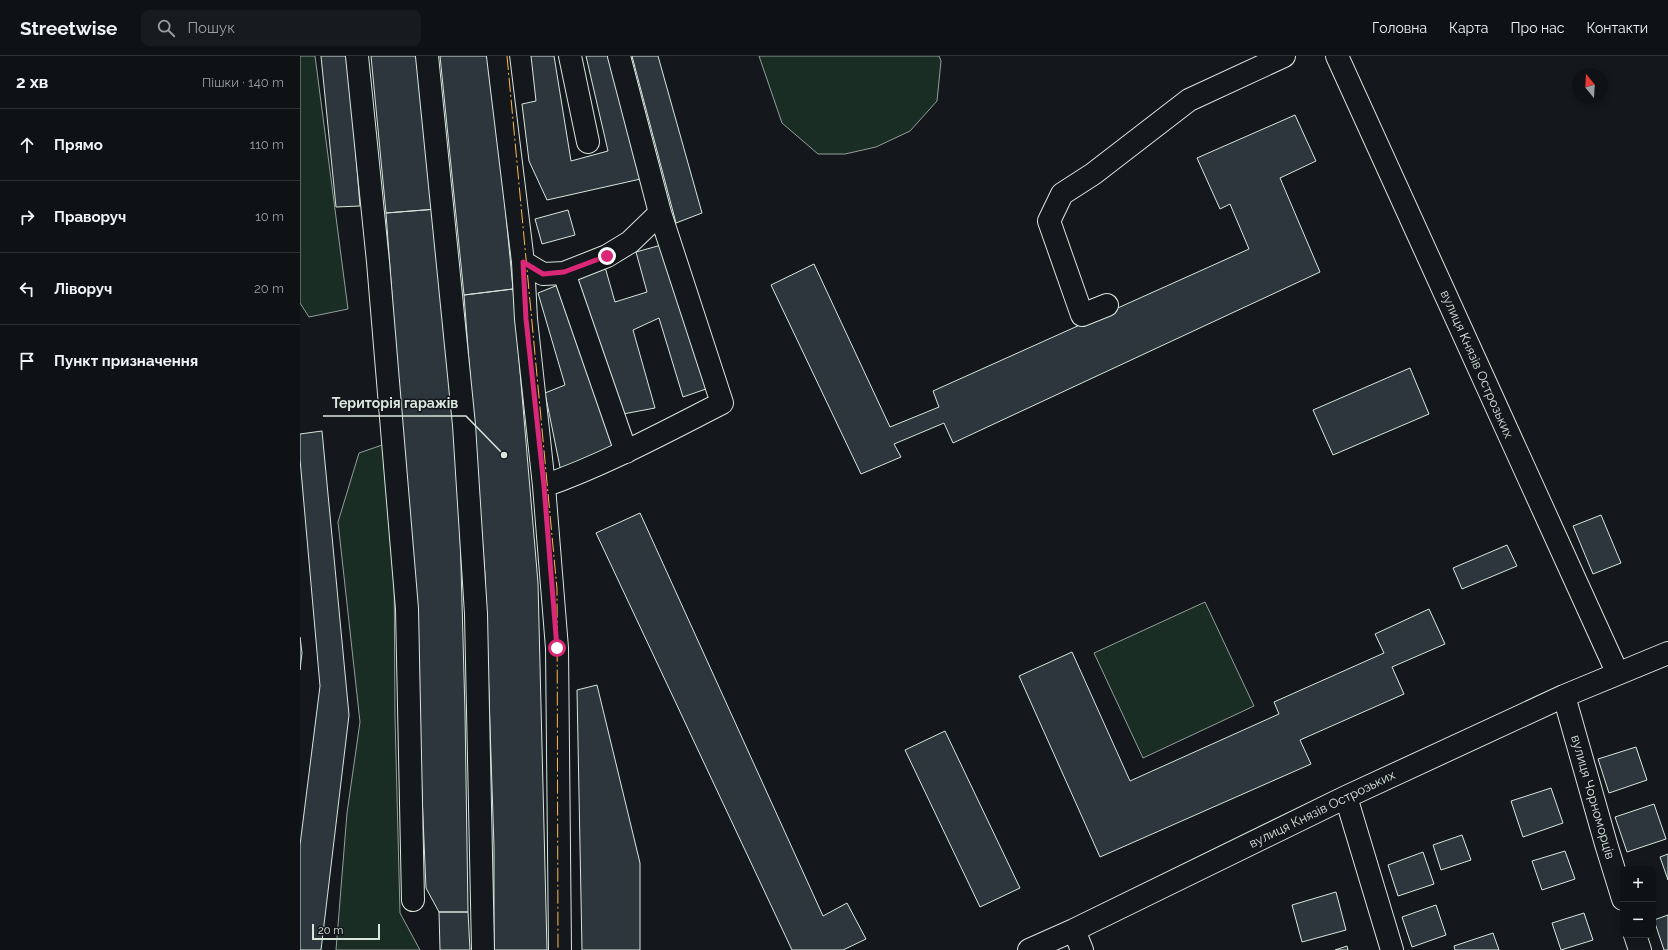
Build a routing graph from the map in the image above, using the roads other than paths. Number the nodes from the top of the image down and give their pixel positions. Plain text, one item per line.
1 (357, 56) edge
2 (427, 56) edge
3 (498, 56) edge
4 (570, 56) edge
5 (619, 56) edge
6 (1284, 56) edge
7 (1337, 56) edge
8 (588, 142) dead end
9 (660, 213) junction
10 (523, 262) junction
11 (564, 272) junction
12 (1107, 304) dead end
13 (626, 452) junction
14 (544, 486) junction
15 (1668, 653) edge
16 (1617, 672) junction
17 (1564, 696) junction
18 (1346, 797) junction
19 (1620, 888) edge
20 (413, 900) dead end
21 (1074, 930) junction
22 (1636, 938) edge
23 (483, 950) edge
24 (560, 950) edge
25 (1029, 950) edge
26 (1082, 950) edge
27 (1392, 950) edge
28 (1640, 950) edge

1 - 20 street
2 - 23 street
3 - 10 street
4 - 8 street
5 - 9 street
6 - 12 street
7 - 16 street, вулиця Князів Острозьких
9 - 11 street
9 - 13 street
10 - 11 street
10 - 14 street
11 - 13 street
13 - 14 street
14 - 24 street
15 - 16 street, вулиця Князів Острозьких
16 - 17 street, вулиця Князів Острозьких
17 - 18 street, вулиця Князів Острозьких
17 - 19 street, вулиця Чорноморців
18 - 21 street, вулиця Князів Острозьких
18 - 27 street
21 - 25 street, вулиця Князів Острозьких
21 - 26 street
22 - 28 street

